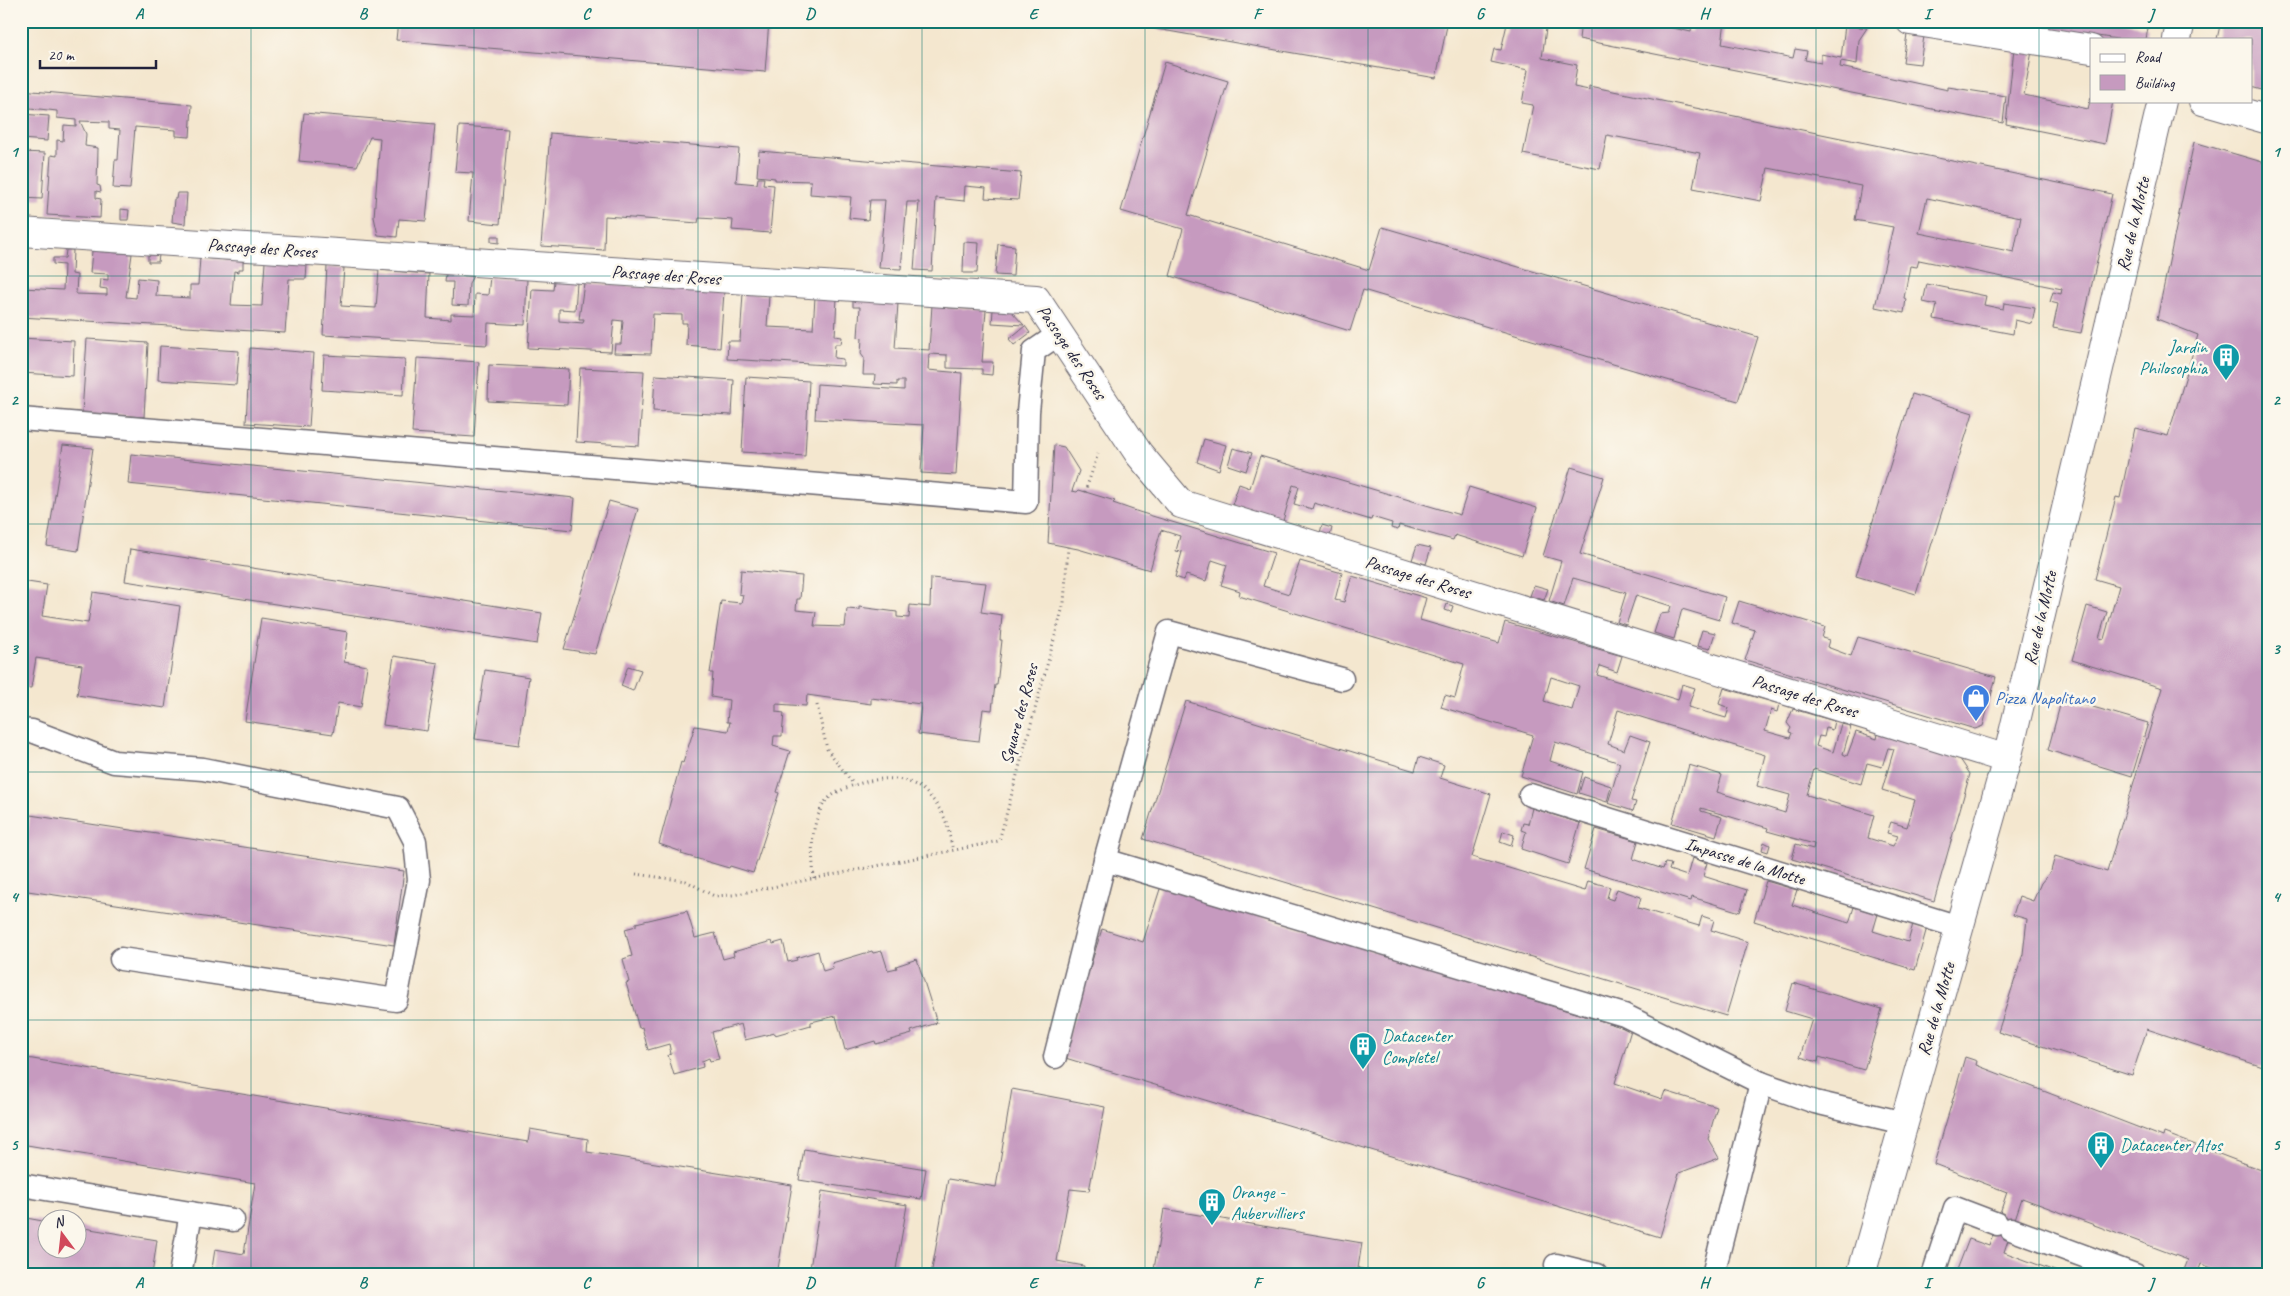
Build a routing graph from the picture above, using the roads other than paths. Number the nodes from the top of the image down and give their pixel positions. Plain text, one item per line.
1 (1910, 21) edge
2 (2181, 21) edge
3 (2177, 38) edge
4 (2090, 49) edge
5 (2162, 102) edge
6 (2206, 102) edge
7 (2269, 120) edge
8 (21, 232) edge
9 (1059, 334) junction
10 (21, 420) edge
11 (1342, 679) dead end
12 (21, 730) edge
13 (2007, 758) junction
14 (1530, 795) dead end
15 (1105, 860) junction
16 (1959, 927) junction
17 (121, 959) dead end
18 (1055, 1057) dead end
19 (1761, 1083) junction
20 (1904, 1123) junction
21 (21, 1186) edge
22 (191, 1213) junction
23 (233, 1220) dead end
24 (1556, 1264) dead end
25 (180, 1275) edge
26 (1596, 1275) edge
27 (1713, 1275) edge
28 (1861, 1275) edge
29 (1933, 1275) edge
30 (2135, 1275) edge

1 - 4 street
2 - 3 street
5 - 13 street, Rue de la Motte
6 - 7 street
8 - 9 street, Passage des Roses
9 - 10 lane
9 - 13 street, Passage des Roses
11 - 15 lane
12 - 17 lane
13 - 16 street, Rue de la Motte
14 - 16 lane, Impasse de la Motte
15 - 18 lane
15 - 19 lane
16 - 20 street, Rue de la Motte
19 - 20 lane
19 - 27 lane
20 - 28 street, Rue de la Motte
21 - 22 lane
22 - 23 lane
22 - 25 lane
24 - 26 lane
29 - 30 lane

